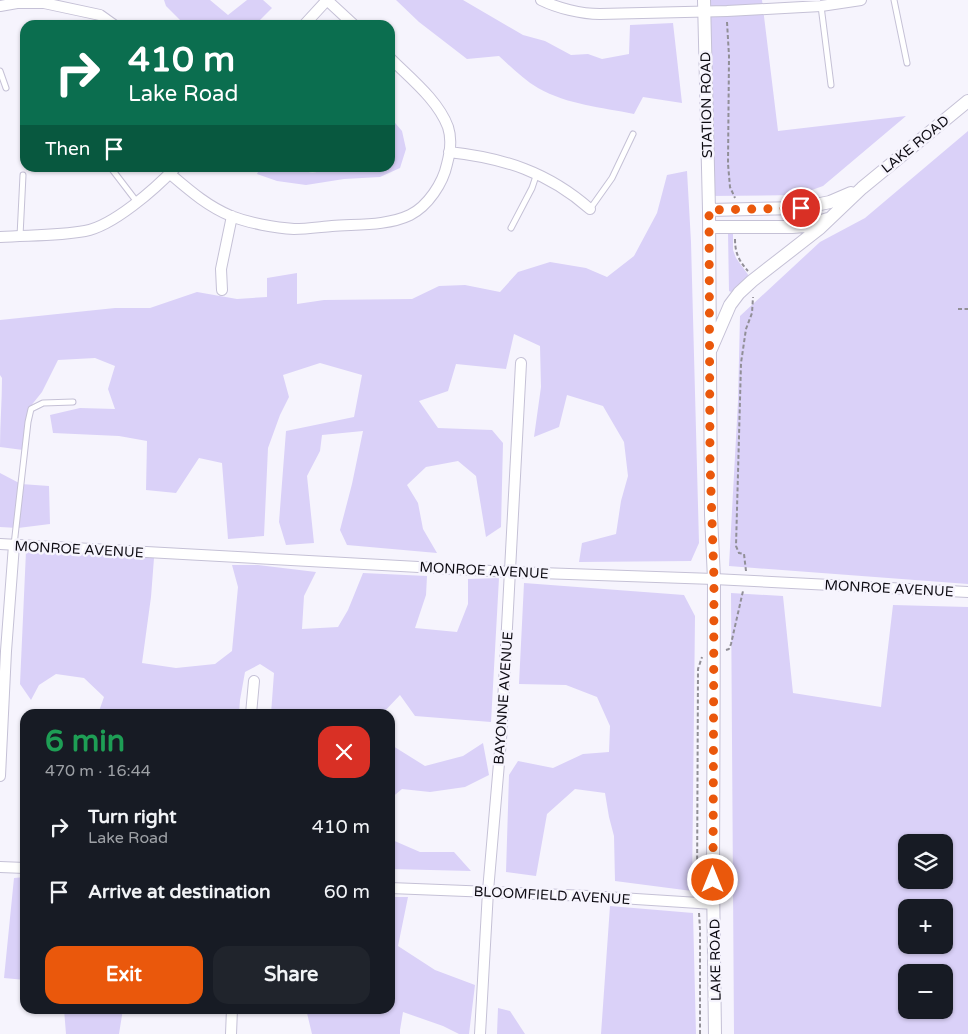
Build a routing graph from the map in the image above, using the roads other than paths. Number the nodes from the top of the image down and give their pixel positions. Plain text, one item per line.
1 (327, 0) edge
2 (541, 0) edge
3 (860, 0) edge
4 (894, 0) edge
5 (824, 4) edge
6 (0, 6) edge
7 (704, 6) edge
8 (107, 20) edge
9 (309, 20) edge
10 (349, 20) edge
11 (907, 63) dead end
12 (395, 64) edge
13 (0, 71) edge
14 (831, 85) dead end
15 (6, 88) dead end
16 (968, 101) edge
17 (633, 134) dead end
18 (449, 152) junction
19 (114, 172) edge
20 (170, 172) edge
21 (174, 172) edge
22 (537, 173) junction
23 (23, 176) dead end
24 (862, 188) junction
25 (137, 202) junction
26 (590, 209) joint
27 (709, 210) junction
28 (232, 216) junction
29 (829, 218) junction
30 (709, 226) junction
31 (511, 228) dead end
32 (20, 236) junction
33 (0, 237) edge
34 (222, 290) dead end
35 (708, 355) junction
36 (522, 363) dead end
37 (73, 402) dead end
38 (0, 544) edge
39 (14, 545) junction
40 (510, 572) junction
41 (714, 579) junction
42 (968, 592) edge
43 (254, 681) dead end
44 (252, 709) edge
45 (0, 776) edge
46 (0, 867) edge
47 (20, 868) edge
48 (395, 888) edge
49 (488, 891) junction
50 (714, 904) junction
51 (232, 1014) edge
52 (231, 1034) edge
53 (480, 1034) edge
54 (715, 1034) edge

1 - 9 street
1 - 10 street
2 - 7 street
3 - 5 street
4 - 11 lane
5 - 7 street
5 - 14 lane
6 - 8 street
7 - 27 street, STATION ROAD
12 - 18 street
13 - 15 lane
16 - 24 street, LAKE ROAD
17 - 26 lane
18 - 22 street
18 - 28 street
19 - 25 lane
20 - 25 street
21 - 28 street
22 - 26 street
22 - 31 lane
23 - 32 lane
24 - 27 street, LAKE ROAD
24 - 29 street, LAKE ROAD
25 - 32 street
27 - 30 street, LAKE ROAD
28 - 34 street
29 - 30 street, LAKE ROAD
29 - 35 street
30 - 35 street, LAKE ROAD
32 - 33 street
35 - 41 street, LAKE ROAD
36 - 40 street, BAYONNE AVENUE
37 - 39 lane
38 - 39 street, MONROE AVENUE
39 - 40 street, MONROE AVENUE
39 - 45 street
40 - 41 street, MONROE AVENUE
40 - 49 street, BAYONNE AVENUE
41 - 42 street, MONROE AVENUE
41 - 50 street, LAKE ROAD
43 - 44 street
46 - 47 street
48 - 49 street, BLOOMFIELD AVENUE
49 - 50 street, BLOOMFIELD AVENUE
49 - 53 street, BAYONNE AVENUE
50 - 54 street, LAKE ROAD
51 - 52 street

